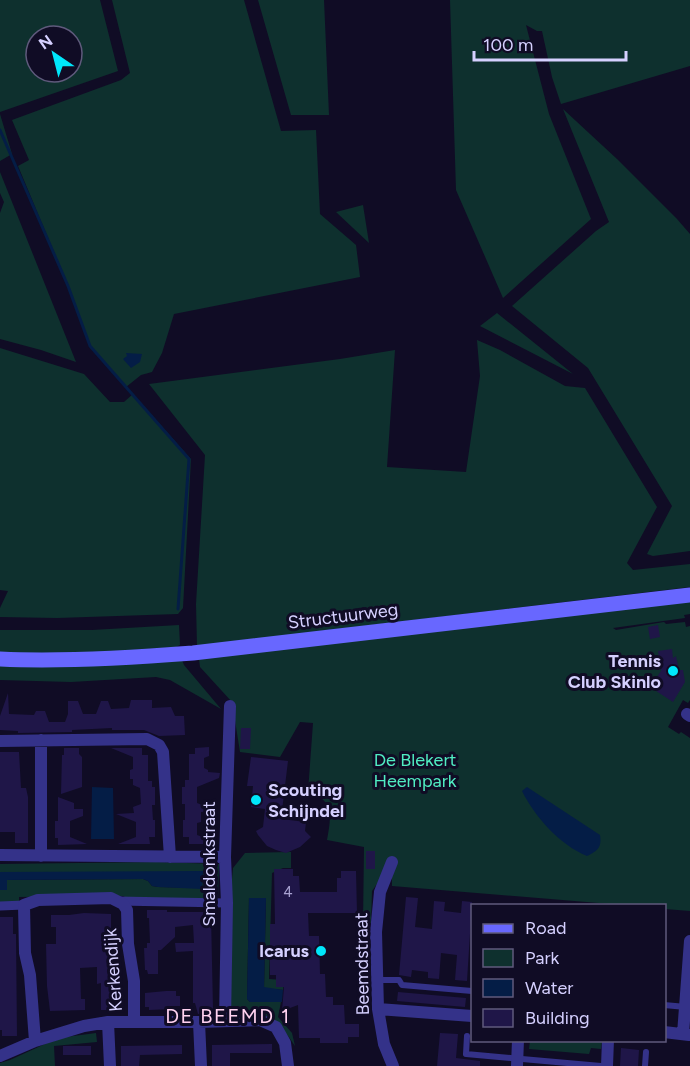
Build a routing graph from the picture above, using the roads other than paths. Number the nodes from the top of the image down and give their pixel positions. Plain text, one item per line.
1 (690, 595) edge
2 (0, 659) edge
3 (230, 706) dead end
4 (41, 740) junction
5 (0, 741) edge
6 (0, 855) edge
7 (41, 856) junction
8 (170, 857) junction
9 (225, 857) junction
10 (392, 862) dead end
11 (117, 902) junction
12 (227, 903) junction
13 (24, 905) junction
14 (0, 906) edge
15 (690, 941) edge
16 (376, 980) junction
17 (471, 991) edge
18 (666, 1005) edge
19 (687, 1007) edge
20 (378, 1009) junction
21 (471, 1016) edge
22 (134, 1021) junction
23 (225, 1021) junction
24 (108, 1022) junction
25 (199, 1022) junction
26 (666, 1032) edge
27 (687, 1035) edge
28 (467, 1036) dead end
29 (35, 1041) junction
30 (518, 1042) edge
31 (608, 1042) edge
32 (646, 1052) dead end
33 (0, 1056) edge
34 (517, 1063) edge
35 (110, 1066) edge
36 (201, 1066) edge
37 (288, 1066) edge
38 (393, 1066) edge
39 (601, 1066) edge
40 (607, 1066) edge
41 (645, 1066) edge

1 - 2 main road, Structuurweg
3 - 9 street, Smaldonkstraat
4 - 5 street
4 - 7 street
4 - 8 street
6 - 7 street
7 - 8 street
8 - 9 street
9 - 12 street, Smaldonkstraat
10 - 16 street, Beemdstraat
11 - 12 street
11 - 13 street, Kerkendijk
11 - 22 street, Kerkendijk
12 - 23 street, Smaldonkstraat
13 - 14 street
13 - 29 street
15 - 19 street
16 - 17 lane
16 - 20 street, Beemdstraat
18 - 19 lane
19 - 27 street
20 - 21 street
20 - 38 street, Beemdstraat
22 - 24 street, Kerkendijk
22 - 25 street, Kerkendijk
23 - 25 street, Kerkendijk
23 - 37 street, Kerkendijk
24 - 29 street, Kerkendijk
24 - 35 street
25 - 36 street
26 - 27 street
28 - 34 lane
29 - 33 street, Kerkendijk
30 - 34 street
31 - 40 street
32 - 41 lane
34 - 39 lane

